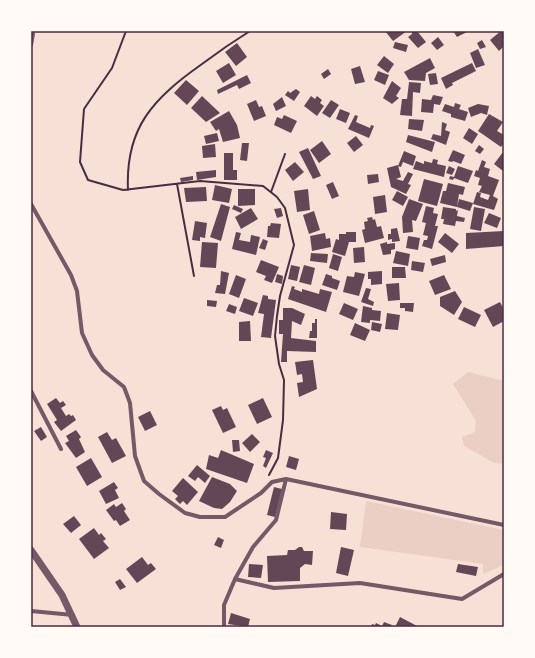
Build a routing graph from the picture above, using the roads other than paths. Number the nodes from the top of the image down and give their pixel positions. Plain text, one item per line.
1 (33, 34) dead end
2 (31, 45) edge
3 (31, 204) edge
4 (31, 391) edge
5 (61, 449) dead end
6 (286, 479) junction
7 (504, 525) edge
8 (31, 550) edge
9 (504, 574) edge
10 (235, 579) junction
11 (31, 611) edge
12 (73, 616) junction
13 (77, 627) edge
14 (224, 627) edge

1 - 2 street
3 - 6 street
4 - 5 street
6 - 7 street
6 - 10 street
8 - 12 street
9 - 10 street
10 - 14 street
11 - 12 street
12 - 13 street

